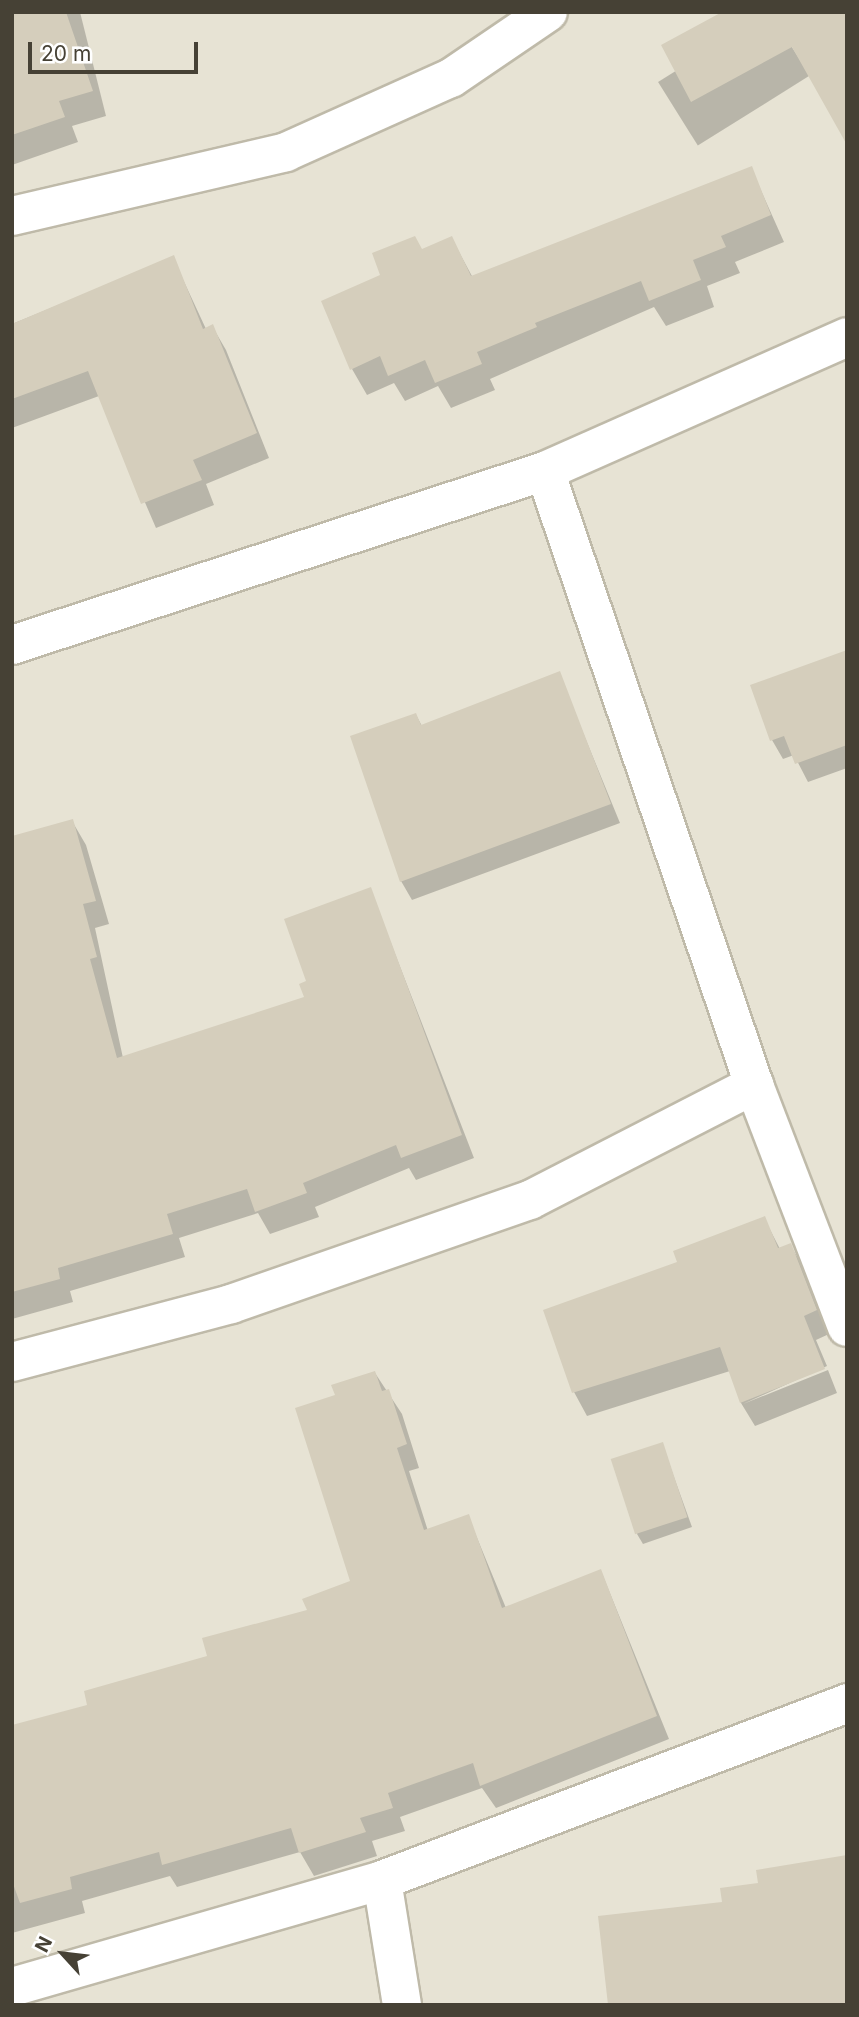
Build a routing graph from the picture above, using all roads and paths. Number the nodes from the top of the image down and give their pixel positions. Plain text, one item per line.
1 (548, 12) edge
2 (12, 216) edge
3 (847, 337) edge
4 (545, 471) junction
5 (12, 645) edge
6 (754, 1085) junction
7 (847, 1327) edge
8 (12, 1362) edge
9 (847, 1703) edge
10 (382, 1880) junction
11 (12, 1987) edge
12 (401, 2005) edge

1 - 2 street
3 - 4 street
4 - 5 street
4 - 6 street
6 - 7 street
6 - 8 street
9 - 10 street
10 - 11 street
10 - 12 street

